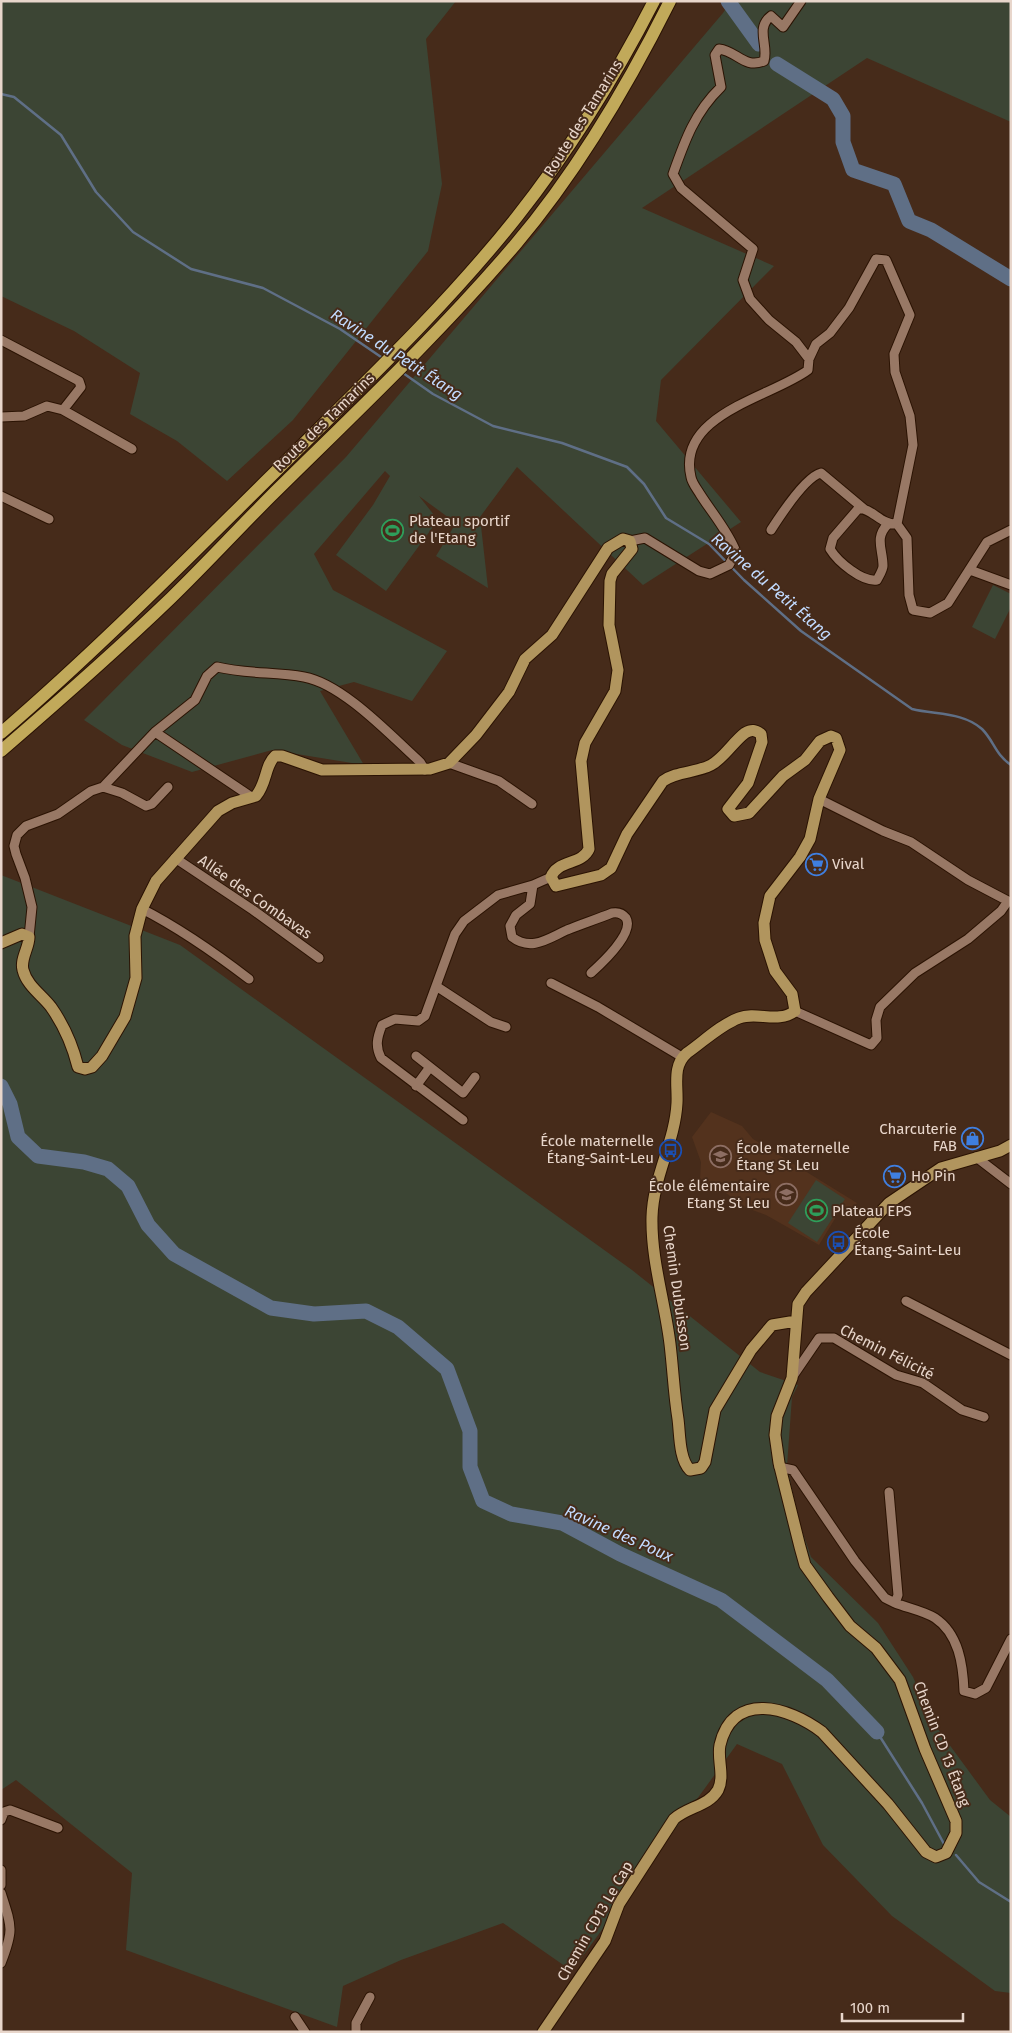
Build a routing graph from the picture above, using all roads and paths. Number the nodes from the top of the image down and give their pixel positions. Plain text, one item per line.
1 (654, 1) edge
2 (670, 1) edge
3 (801, 1) edge
4 (1, 340) edge
5 (809, 358) junction
6 (63, 410) junction
7 (1, 417) edge
8 (132, 449) dead end
9 (1, 496) edge
10 (864, 508) junction
11 (49, 520) dead end
12 (892, 524) junction
13 (771, 530) dead end
14 (1011, 530) edge
15 (630, 541) junction
16 (970, 570) junction
17 (1011, 585) edge
18 (155, 732) junction
19 (1, 733) edge
20 (1, 751) edge
21 (449, 763) junction
22 (425, 770) junction
23 (103, 787) junction
24 (168, 787) dead end
25 (250, 796) junction
26 (819, 799) junction
27 (532, 804) dead end
28 (175, 858) junction
29 (551, 878) junction
30 (533, 886) junction
31 (1010, 901) edge
32 (142, 909) junction
33 (29, 937) junction
34 (1, 943) edge
35 (320, 958) dead end
36 (591, 972) dead end
37 (249, 979) dead end
38 (551, 983) dead end
39 (436, 986) junction
40 (795, 1011) junction
41 (506, 1027) dead end
42 (416, 1056) dead end
43 (682, 1058) junction
44 (430, 1067) junction
45 (475, 1077) dead end
46 (416, 1086) junction
47 (463, 1120) dead end
48 (1011, 1145) edge
49 (976, 1158) junction
50 (1011, 1184) edge
51 (906, 1301) dead end
52 (796, 1321) junction
53 (1011, 1355) edge
54 (792, 1378) junction
55 (984, 1417) dead end
56 (780, 1467) junction
57 (888, 1492) dead end
58 (895, 1603) junction
59 (1011, 1639) edge
60 (1, 1820) edge
61 (58, 1828) dead end
62 (951, 1848) joint
63 (1, 1870) edge
64 (1, 1885) edge
65 (1, 1893) edge
66 (1, 1964) edge
67 (370, 1997) dead end
68 (296, 2017) dead end
69 (305, 2032) edge
70 (356, 2032) edge
71 (543, 2032) edge

1 - 19 highway, Route des Tamarins
2 - 20 highway, Route des Tamarins
3 - 5 street
4 - 6 street
5 - 12 street
5 - 15 street
6 - 7 street
6 - 8 street
9 - 11 street
10 - 12 street
10 - 12 street
10 - 13 street
12 - 16 street
14 - 16 street
15 - 21 main road
15 - 29 main road
16 - 17 street
18 - 22 street
18 - 23 street
18 - 25 street
21 - 22 main road
21 - 27 street
22 - 25 main road
23 - 24 street
23 - 33 street
25 - 28 main road
26 - 29 main road
26 - 31 street
26 - 40 main road
28 - 32 main road
28 - 35 street, Allée des Combavas
29 - 30 street
30 - 36 street
30 - 39 street
31 - 40 street
32 - 33 main road
32 - 37 street
33 - 34 main road
38 - 43 street
39 - 41 street
39 - 46 street
40 - 43 main road
42 - 44 street
43 - 52 main road, Chemin Dubuisson
44 - 45 street
44 - 46 street
46 - 47 street
48 - 49 main road, Chemin CD 13 Étang
49 - 50 street
49 - 52 main road, Chemin CD 13 Étang
51 - 53 street
52 - 54 main road, Chemin CD 13 Étang
54 - 55 street, Chemin Félicité
54 - 56 main road, Chemin CD 13 Étang
56 - 58 street
56 - 62 main road, Chemin CD 13 Étang
57 - 58 street
58 - 59 street
60 - 61 street
62 - 71 main road, Chemin CD13 Le Cap
63 - 64 street
65 - 66 street
67 - 70 street
68 - 69 street

